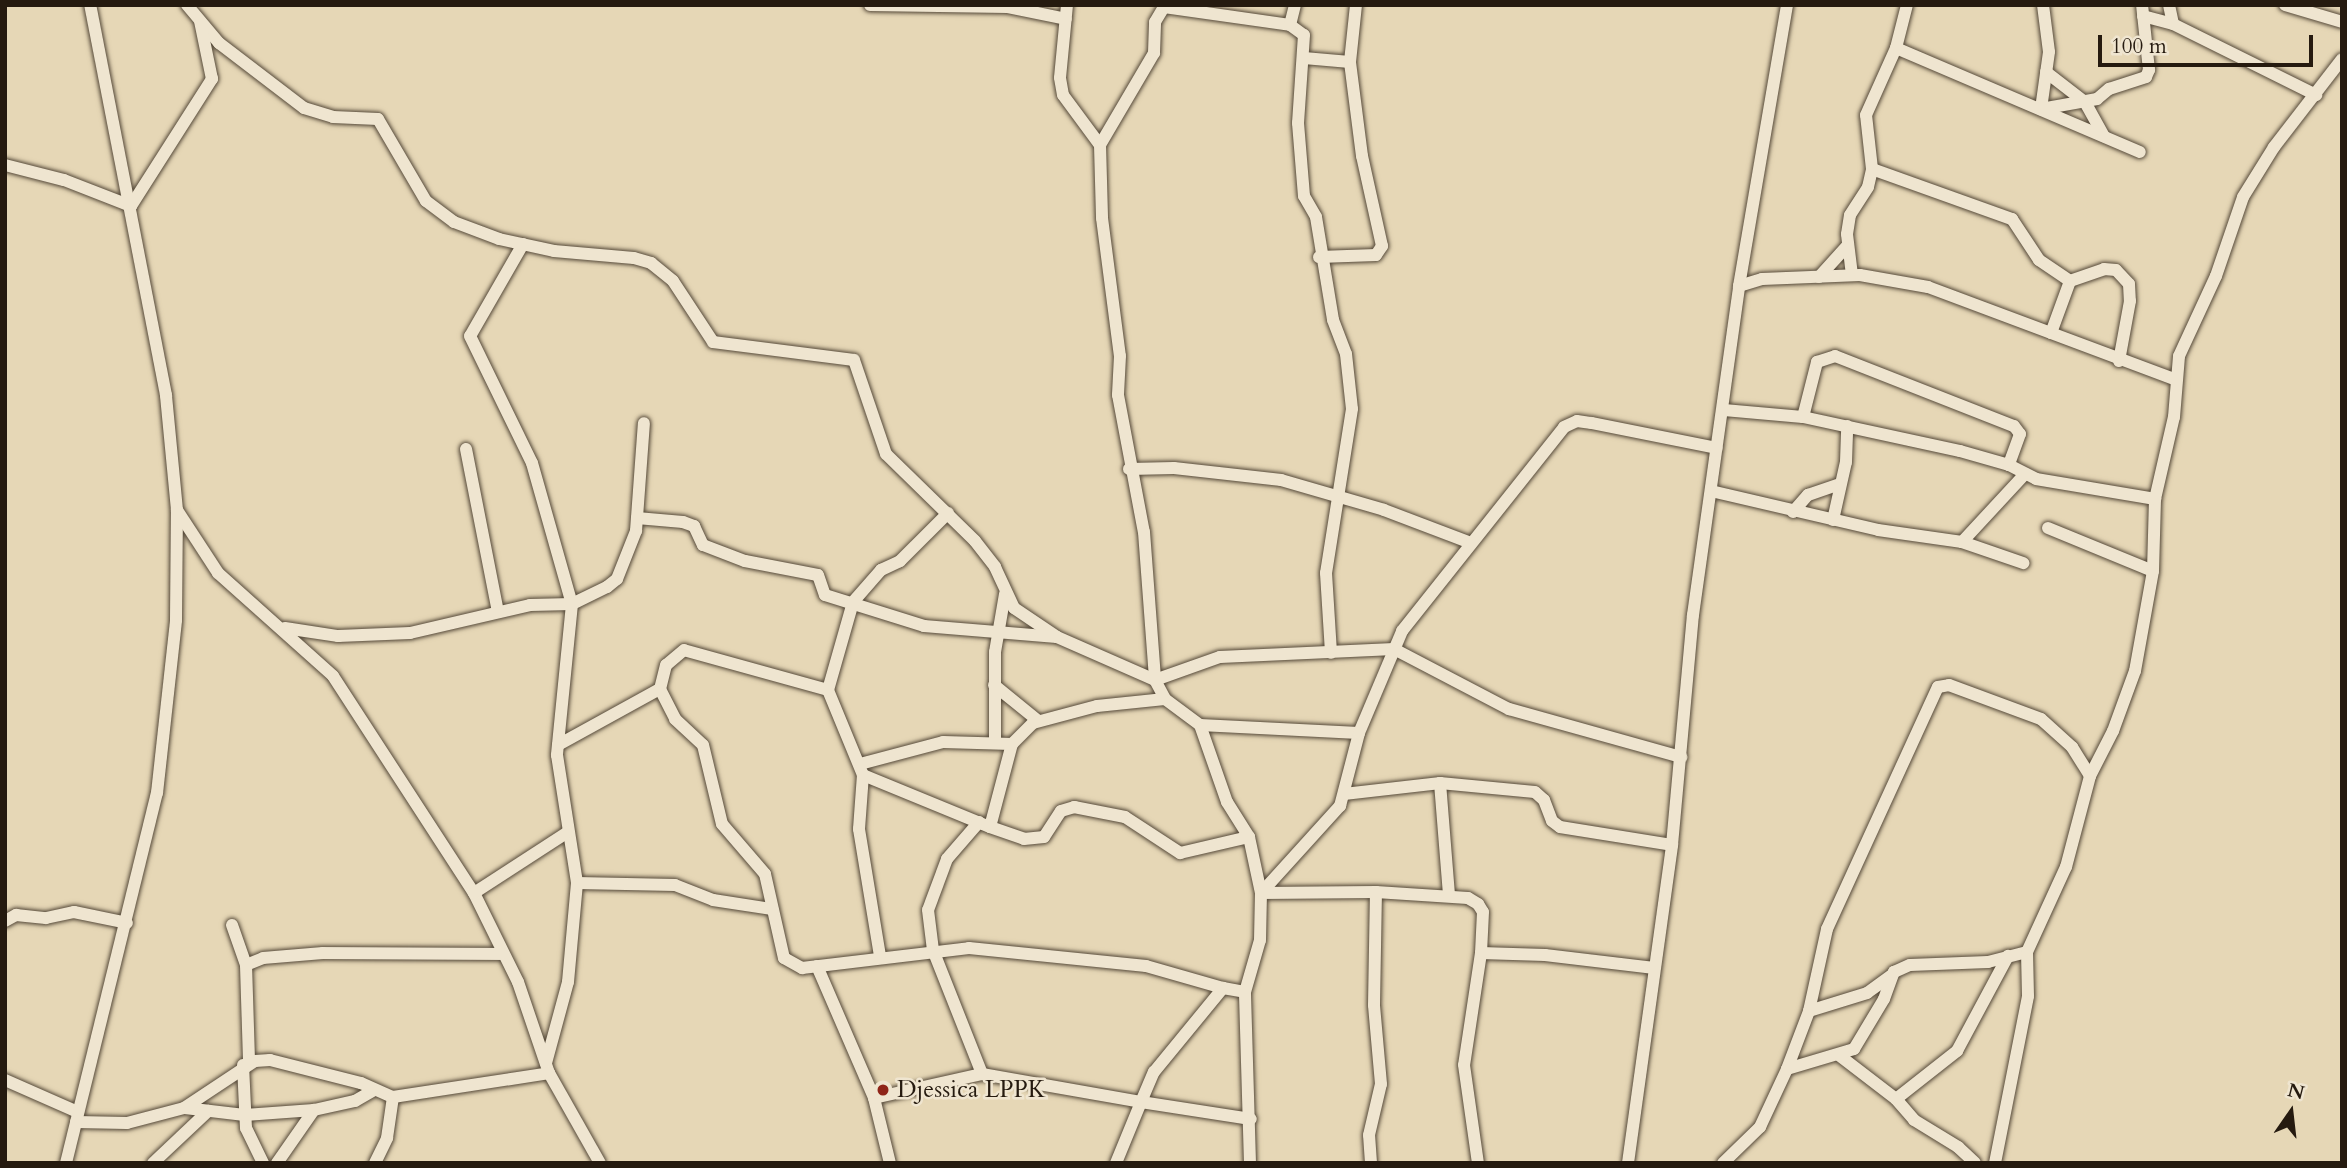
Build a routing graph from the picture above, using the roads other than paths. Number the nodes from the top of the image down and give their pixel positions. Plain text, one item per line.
1 (90, 5) edge
2 (187, 5) edge
3 (196, 5) edge
4 (870, 5) edge
5 (1295, 5) edge
6 (1356, 5) edge
7 (1787, 5) edge
8 (1907, 5) edge
9 (2043, 5) edge
10 (2169, 5) edge
11 (2285, 5) edge
12 (2142, 10) edge
13 (1067, 12) edge
14 (199, 20) junction
15 (2342, 22) edge
16 (1290, 24) junction
17 (2173, 24) junction
18 (1896, 48) junction
19 (1304, 58) junction
20 (2342, 59) edge
21 (1350, 62) junction
22 (2046, 72) junction
23 (2316, 95) junction
24 (2085, 102) junction
25 (2041, 109) junction
26 (2104, 137) junction
27 (1100, 145) junction
28 (2140, 152) dead end
29 (5, 165) edge
30 (1872, 169) junction
31 (131, 206) junction
32 (523, 244) junction
33 (1849, 245) junction
34 (1320, 257) junction
35 (1852, 275) junction
36 (1819, 277) junction
37 (2070, 281) junction
38 (1739, 286) junction
39 (2051, 333) junction
40 (2119, 361) junction
41 (2174, 379) junction
42 (1724, 410) junction
43 (1802, 417) junction
44 (644, 423) dead end
45 (1847, 426) junction
46 (1717, 447) junction
47 (466, 449) dead end
48 (2009, 465) junction
49 (1129, 469) junction
50 (2025, 474) junction
51 (1837, 485) junction
52 (1711, 491) junction
53 (1337, 495) junction
54 (2155, 499) junction
55 (177, 510) junction
56 (1793, 512) junction
57 (948, 513) junction
58 (637, 518) junction
59 (1832, 520) junction
60 (2048, 528) dead end
61 (1471, 542) junction
62 (1962, 542) junction
63 (2023, 563) dead end
64 (2152, 571) junction
65 (1005, 594) junction
66 (853, 602) junction
67 (572, 604) junction
68 (498, 611) junction
69 (285, 628) junction
70 (997, 635) junction
71 (1057, 637) junction
72 (1394, 649) junction
73 (1331, 653) junction
74 (1155, 680) junction
75 (994, 685) junction
76 (660, 688) junction
77 (828, 690) junction
78 (1165, 699) junction
79 (1037, 720) junction
80 (1200, 725) junction
81 (1359, 733) junction
82 (995, 741) junction
83 (1012, 744) junction
84 (558, 745) junction
85 (1681, 757) junction
86 (862, 769) junction
87 (2090, 776) junction
88 (1440, 783) junction
89 (1344, 794) junction
90 (985, 824) junction
91 (568, 832) junction
92 (1249, 837) junction
93 (1672, 845) junction
94 (577, 883) junction
95 (1376, 892) junction
96 (474, 893) junction
97 (1261, 893) junction
98 (1449, 896) junction
99 (772, 909) junction
100 (5, 921) edge
101 (127, 923) junction
102 (232, 925) dead end
103 (933, 950) junction
104 (2026, 952) junction
105 (1481, 953) junction
106 (501, 954) junction
107 (880, 956) junction
108 (2008, 956) junction
109 (246, 965) junction
110 (817, 966) junction
111 (1654, 968) junction
112 (1894, 972) junction
113 (1223, 988) junction
114 (1245, 992) junction
115 (1809, 1011) junction
116 (1840, 1056) junction
117 (246, 1064) junction
118 (547, 1068) junction
119 (1787, 1069) junction
120 (982, 1074) junction
121 (5, 1080) edge
122 (374, 1090) junction
123 (393, 1097) junction
124 (874, 1098) junction
125 (1896, 1099) junction
126 (1142, 1102) junction
127 (184, 1108) junction
128 (314, 1110) junction
129 (208, 1111) junction
130 (245, 1115) junction
131 (77, 1117) junction
132 (1251, 1118) junction
133 (66, 1163) edge
134 (153, 1163) edge
135 (263, 1163) edge
136 (277, 1163) edge
137 (375, 1163) edge
138 (600, 1163) edge
139 (890, 1163) edge
140 (1116, 1163) edge
141 (1250, 1163) edge
142 (1371, 1163) edge
143 (1478, 1163) edge
144 (1628, 1163) edge
145 (1723, 1163) edge
146 (1975, 1163) edge
147 (1995, 1163) edge

1 - 31 street
2 - 14 street
3 - 14 street
4 - 13 street
5 - 16 street
6 - 21 street
7 - 38 street
8 - 18 street
9 - 22 street
10 - 17 street
11 - 15 street
12 - 17 street
12 - 24 street
13 - 27 street
14 - 31 street
14 - 32 street
16 - 19 street
16 - 27 street
17 - 23 street
18 - 25 street
18 - 30 street
19 - 21 street
19 - 34 street
20 - 23 street
21 - 34 street
22 - 24 street
22 - 25 street
23 - 41 street
24 - 25 street
24 - 26 street
25 - 26 street
26 - 28 street
27 - 49 street
29 - 31 street
30 - 33 street
30 - 37 street
31 - 55 street
32 - 57 street
32 - 67 street
33 - 35 street
33 - 36 street
34 - 53 street
35 - 36 street
35 - 39 street
36 - 38 street
37 - 39 street
37 - 40 street
38 - 42 street
39 - 40 street
40 - 41 street
41 - 54 street
42 - 43 street
42 - 46 street
43 - 45 street
43 - 48 street
44 - 58 street
45 - 48 street
45 - 51 street
46 - 52 street
46 - 61 street
47 - 68 street
48 - 50 street
49 - 53 street
49 - 74 street
50 - 54 street
50 - 62 street
51 - 56 street
51 - 59 street
52 - 56 street
52 - 85 street
53 - 61 street
53 - 73 street
54 - 64 street
55 - 69 street
55 - 101 street
56 - 59 street
57 - 65 street
57 - 66 street
58 - 66 street
58 - 67 street
59 - 62 street
60 - 64 street
61 - 72 street
62 - 63 street
64 - 87 street
65 - 70 street
65 - 71 street
66 - 70 street
66 - 77 street
67 - 68 street
67 - 84 street
68 - 69 street
69 - 96 street
70 - 71 street
70 - 75 street
71 - 74 street
72 - 73 street
72 - 81 street
72 - 85 street
73 - 74 street
74 - 78 street
75 - 79 street
75 - 82 street
76 - 77 street
76 - 84 street
76 - 99 street
77 - 86 street
78 - 79 street
78 - 80 street
79 - 83 street
80 - 81 street
80 - 92 street
81 - 89 street
82 - 83 street
82 - 86 street
83 - 90 street
84 - 91 street
85 - 93 street
86 - 90 street
86 - 107 street
87 - 104 street
87 - 115 street
88 - 89 street
88 - 93 street
88 - 98 street
89 - 97 street
90 - 92 street
90 - 103 street
91 - 94 street
91 - 96 street
92 - 97 street
93 - 111 street
94 - 99 street
94 - 118 street
95 - 97 street
95 - 98 street
95 - 142 street
96 - 106 street
97 - 114 street
98 - 105 street
99 - 110 street
100 - 101 street
101 - 131 street
102 - 109 street
103 - 107 street
103 - 113 street
103 - 120 street
104 - 108 street
104 - 147 street
105 - 111 street
105 - 143 street
106 - 109 street
106 - 118 street
107 - 110 street
108 - 112 street
108 - 125 street
109 - 117 street
110 - 124 street
111 - 144 street
112 - 115 street
112 - 116 street
113 - 114 street
113 - 126 street
114 - 132 street
115 - 119 street
116 - 119 street
116 - 125 street
117 - 122 street
117 - 127 street
117 - 130 street
118 - 123 street
118 - 138 street
119 - 145 street
120 - 124 street
120 - 126 street
121 - 131 street
122 - 123 street
122 - 128 street
123 - 137 street
124 - 139 street
125 - 146 street
126 - 132 street
126 - 140 street
127 - 129 street
127 - 131 street
128 - 130 street
128 - 136 street
129 - 130 street
129 - 134 street
130 - 135 street
131 - 133 street
132 - 141 street

